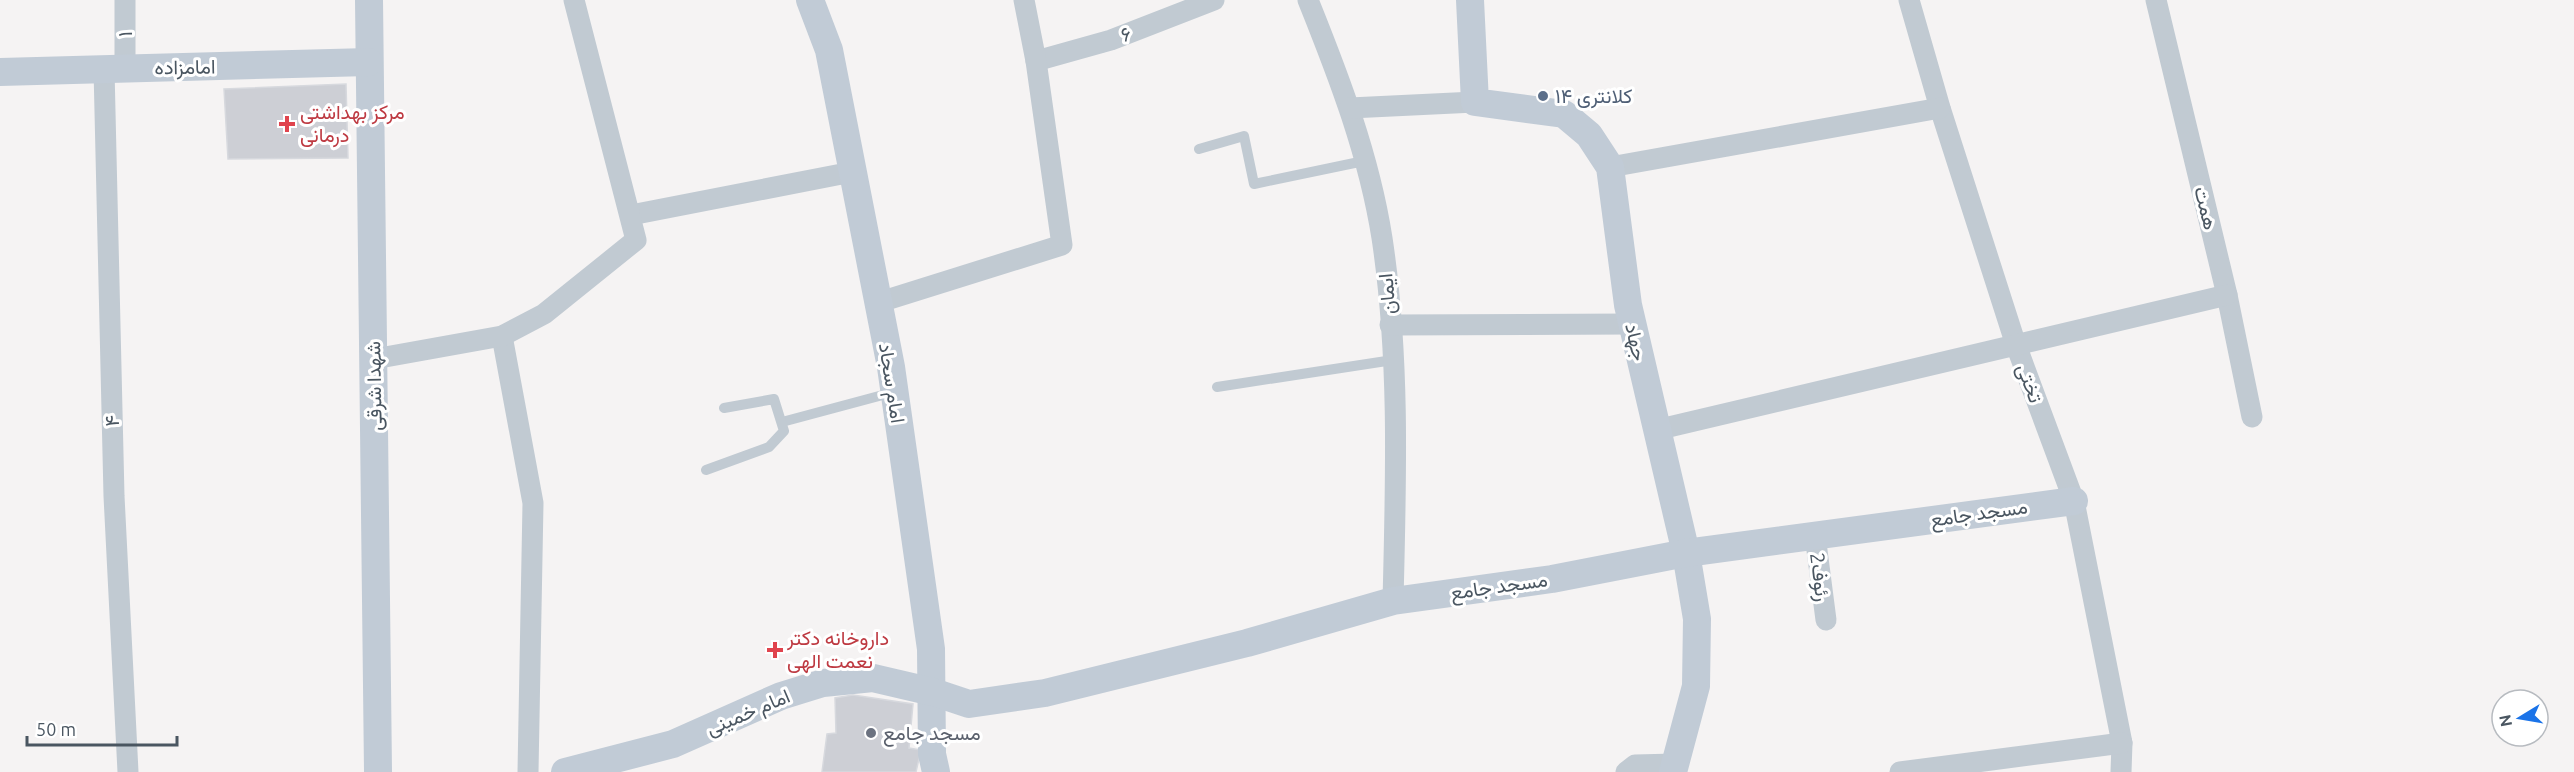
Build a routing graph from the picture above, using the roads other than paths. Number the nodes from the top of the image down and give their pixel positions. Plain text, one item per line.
1 (125, 0) edge
2 (369, 0) edge
3 (574, 0) edge
4 (810, 0) edge
5 (1024, 0) edge
6 (1214, 0) edge
7 (1308, 0) edge
8 (1470, 0) edge
9 (1908, 0) edge
10 (2156, 0) edge
11 (1036, 61) junction
12 (369, 62) junction
13 (115, 69) junction
14 (0, 72) edge
15 (1475, 102) junction
16 (1350, 108) junction
17 (1940, 108) junction
18 (1199, 149) dead end
19 (1364, 161) junction
20 (1610, 167) junction
21 (852, 172) junction
22 (631, 215) junction
23 (2227, 295) junction
24 (880, 302) junction
25 (1632, 324) junction
26 (1390, 325) junction
27 (502, 336) junction
28 (2016, 345) junction
29 (374, 359) junction
30 (1393, 360) junction
31 (1217, 387) dead end
32 (894, 392) junction
33 (724, 408) dead end
34 (2252, 417) dead end
35 (782, 422) junction
36 (1656, 430) junction
37 (706, 470) dead end
38 (2074, 501) junction
39 (1815, 535) junction
40 (1686, 553) junction
41 (1394, 601) junction
42 (1826, 620) dead end
43 (933, 692) junction
44 (2122, 743) junction
45 (1674, 768) edge
46 (128, 772) edge
47 (369, 772) edge
48 (379, 772) edge
49 (528, 772) edge
50 (565, 772) edge
51 (936, 772) edge
52 (1626, 772) edge
53 (1900, 772) edge
54 (2121, 772) edge

1 - 13 street, ۱
2 - 12 street, شهدا شرقی
3 - 22 street
4 - 21 street, امام سجاد
5 - 11 street
6 - 11 street, ۶
7 - 16 street, ایمان
8 - 15 street
9 - 17 street, تختی
10 - 23 street, همت
11 - 24 street
12 - 13 street, امامزاده
12 - 29 street, شهدا شرقی
13 - 14 street, امامزاده
13 - 46 street, ۴
15 - 16 street
15 - 20 street, جهاد
16 - 19 street, ایمان
17 - 20 street
17 - 28 street, تختی
18 - 19 lane
19 - 26 street, ایمان
20 - 25 street, جهاد
21 - 22 street
21 - 24 street, امام سجاد
22 - 27 street
23 - 28 street
23 - 34 street, همت
24 - 32 street, امام سجاد
25 - 26 street
25 - 36 street, جهاد
26 - 30 street, ایمان
27 - 29 street
27 - 49 street
28 - 36 street
28 - 38 street, تختی
29 - 48 street, شهدا شرقی
30 - 31 lane
30 - 41 street, ایمان
32 - 35 lane
32 - 43 street, امام سجاد
33 - 35 lane
35 - 37 lane
36 - 40 street, جهاد
38 - 39 street, مسجد جامع
38 - 44 street, تختی
39 - 40 street, مسجد جامع
39 - 42 street, رئوف2
40 - 41 street, مسجد جامع
40 - 45 street, جهاد
41 - 43 street, مسجد جامع
43 - 50 street, امام خمینی
43 - 51 street, امام سجاد
44 - 53 street
44 - 54 street, تختی
45 - 52 street
47 - 48 street

